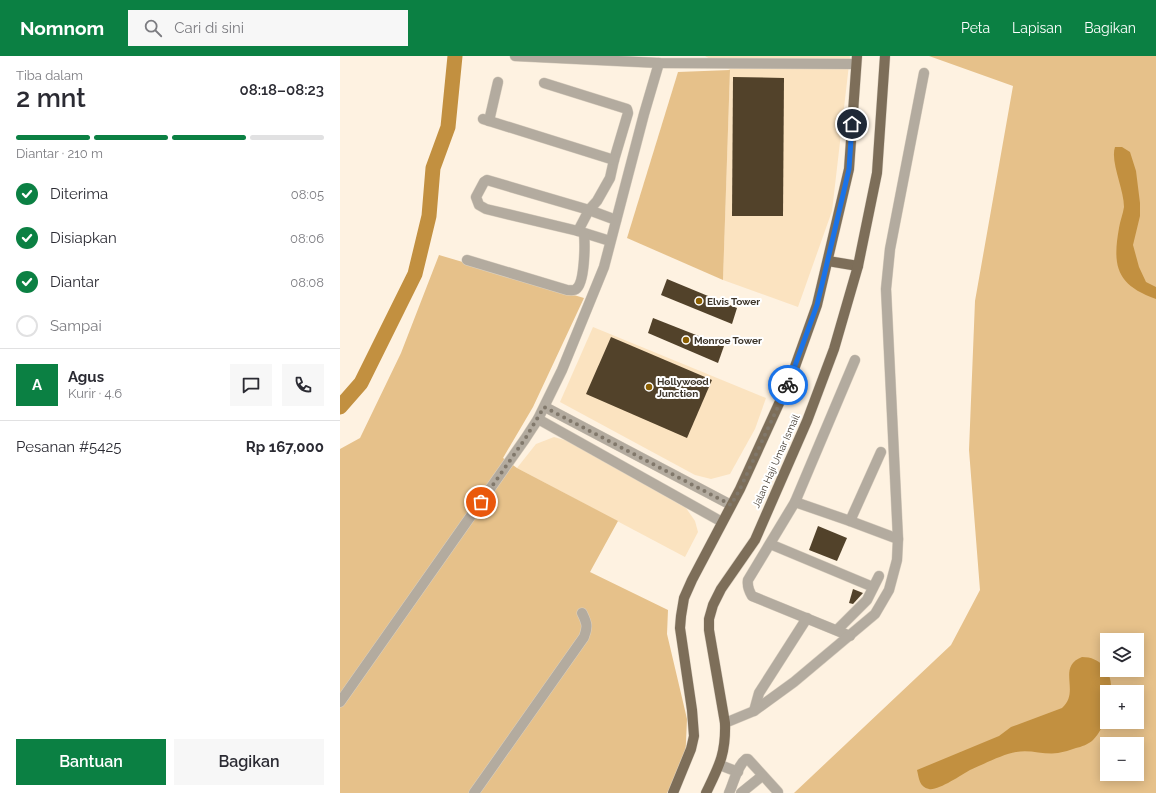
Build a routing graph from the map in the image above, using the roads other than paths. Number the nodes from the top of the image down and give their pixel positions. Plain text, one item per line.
1 (515, 56) edge
2 (885, 56) edge
3 (857, 60) edge
4 (659, 63) junction
5 (924, 73) dead end
6 (498, 82) dead end
7 (544, 83) dead end
8 (614, 160) junction
9 (589, 210) junction
10 (616, 220) junction
11 (581, 232) junction
12 (610, 241) junction
13 (467, 260) dead end
14 (828, 261) junction
15 (858, 266) junction
16 (855, 360) dead end
17 (544, 407) junction
18 (538, 419) junction
19 (881, 452) dead end
20 (674, 475) junction
21 (667, 490) junction
22 (795, 502) junction
23 (731, 505) junction
24 (850, 521) junction
25 (722, 522) junction
26 (898, 539) junction
27 (770, 544) junction
28 (879, 576) dead end
29 (873, 587) junction
30 (582, 613) dead end
31 (807, 618) junction
32 (837, 630) junction
33 (850, 636) junction
34 (340, 702) edge
35 (754, 711) junction
36 (725, 723) junction
37 (720, 765) junction
38 (738, 772) junction
39 (762, 776) junction
40 (778, 792) edge
41 (474, 793) edge
42 (674, 793) edge
43 (706, 793) edge
44 (729, 793) edge
45 (741, 793) edge

1 - 4 street
2 - 15 main road, Jalan Haji Umar Ismail
3 - 4 street
3 - 14 main road, Jalan Haji Umar Ismail
4 - 10 street
5 - 26 street
6 - 8 street
7 - 8 street
8 - 9 street
9 - 10 street
9 - 11 street
9 - 11 street
10 - 12 street
11 - 12 street
11 - 13 street
12 - 17 street
14 - 15 main road
14 - 23 main road, Jalan Haji Umar Ismail
15 - 36 main road, Jalan Haji Umar Ismail
16 - 22 street
17 - 18 street
17 - 20 street
18 - 21 street
18 - 34 street
19 - 24 street
20 - 21 street
20 - 23 street
21 - 25 street
22 - 24 street
22 - 27 street
23 - 25 main road, Jalan Haji Umar Ismail
24 - 26 street
25 - 42 main road, Jalan Haji Umar Ismail
26 - 33 street
27 - 29 street
27 - 31 street
28 - 29 street
29 - 32 street
30 - 41 street
31 - 32 street
31 - 35 street
32 - 33 street
33 - 35 street
35 - 36 street
36 - 37 main road, Jalan Haji Umar Ismail
37 - 38 street
37 - 43 main road, Jalan Haji Umar Ismail
38 - 39 street
38 - 44 street
39 - 40 street
39 - 45 street

